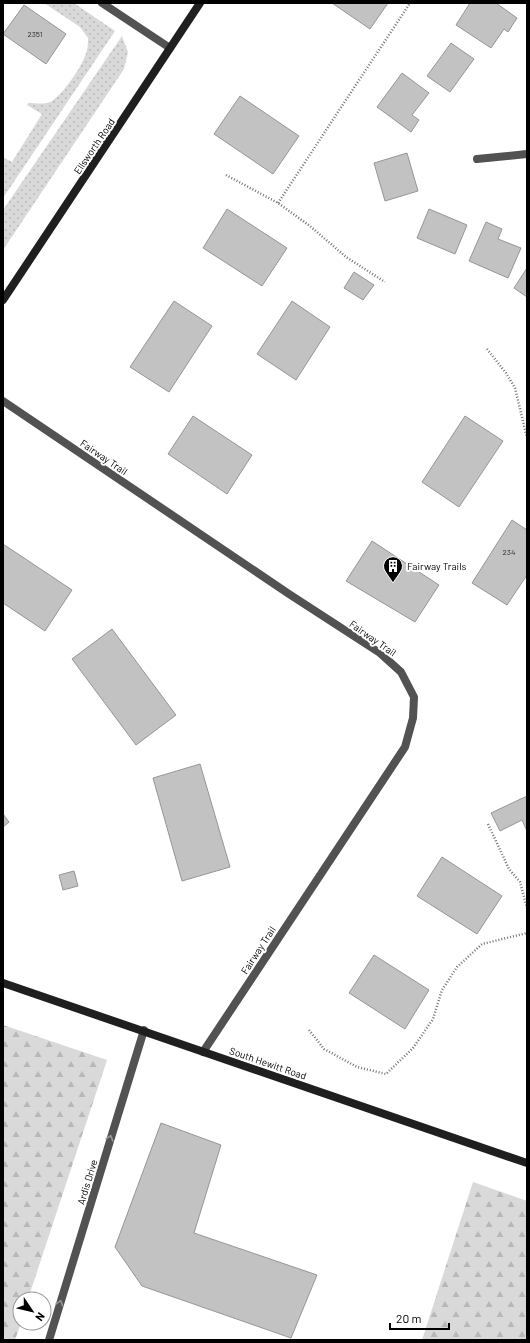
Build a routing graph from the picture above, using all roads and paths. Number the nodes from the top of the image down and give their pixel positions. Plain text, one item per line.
1 (102, 3) edge
2 (200, 3) edge
3 (410, 3) edge
4 (170, 48) junction
5 (527, 154) edge
6 (477, 159) dead end
7 (226, 175) dead end
8 (278, 203) junction
9 (384, 282) dead end
10 (3, 300) edge
11 (487, 349) dead end
12 (3, 401) edge
13 (527, 438) edge
14 (488, 824) dead end
15 (527, 908) edge
16 (527, 933) edge
17 (3, 983) edge
18 (144, 1030) junction
19 (309, 1030) dead end
20 (203, 1052) junction
21 (527, 1163) edge
22 (49, 1340) edge

1 - 4 street
2 - 4 main road, Ellsworth Road
3 - 8 path
4 - 10 main road, Ellsworth Road
5 - 6 street
7 - 8 path
8 - 9 path
11 - 13 path
12 - 20 street, Fairway Trail
14 - 15 path
16 - 19 path
17 - 18 main road, South Hewitt Road
18 - 20 main road, South Hewitt Road
22 -> 18 street, Ardis Drive
20 - 21 main road, South Hewitt Road

